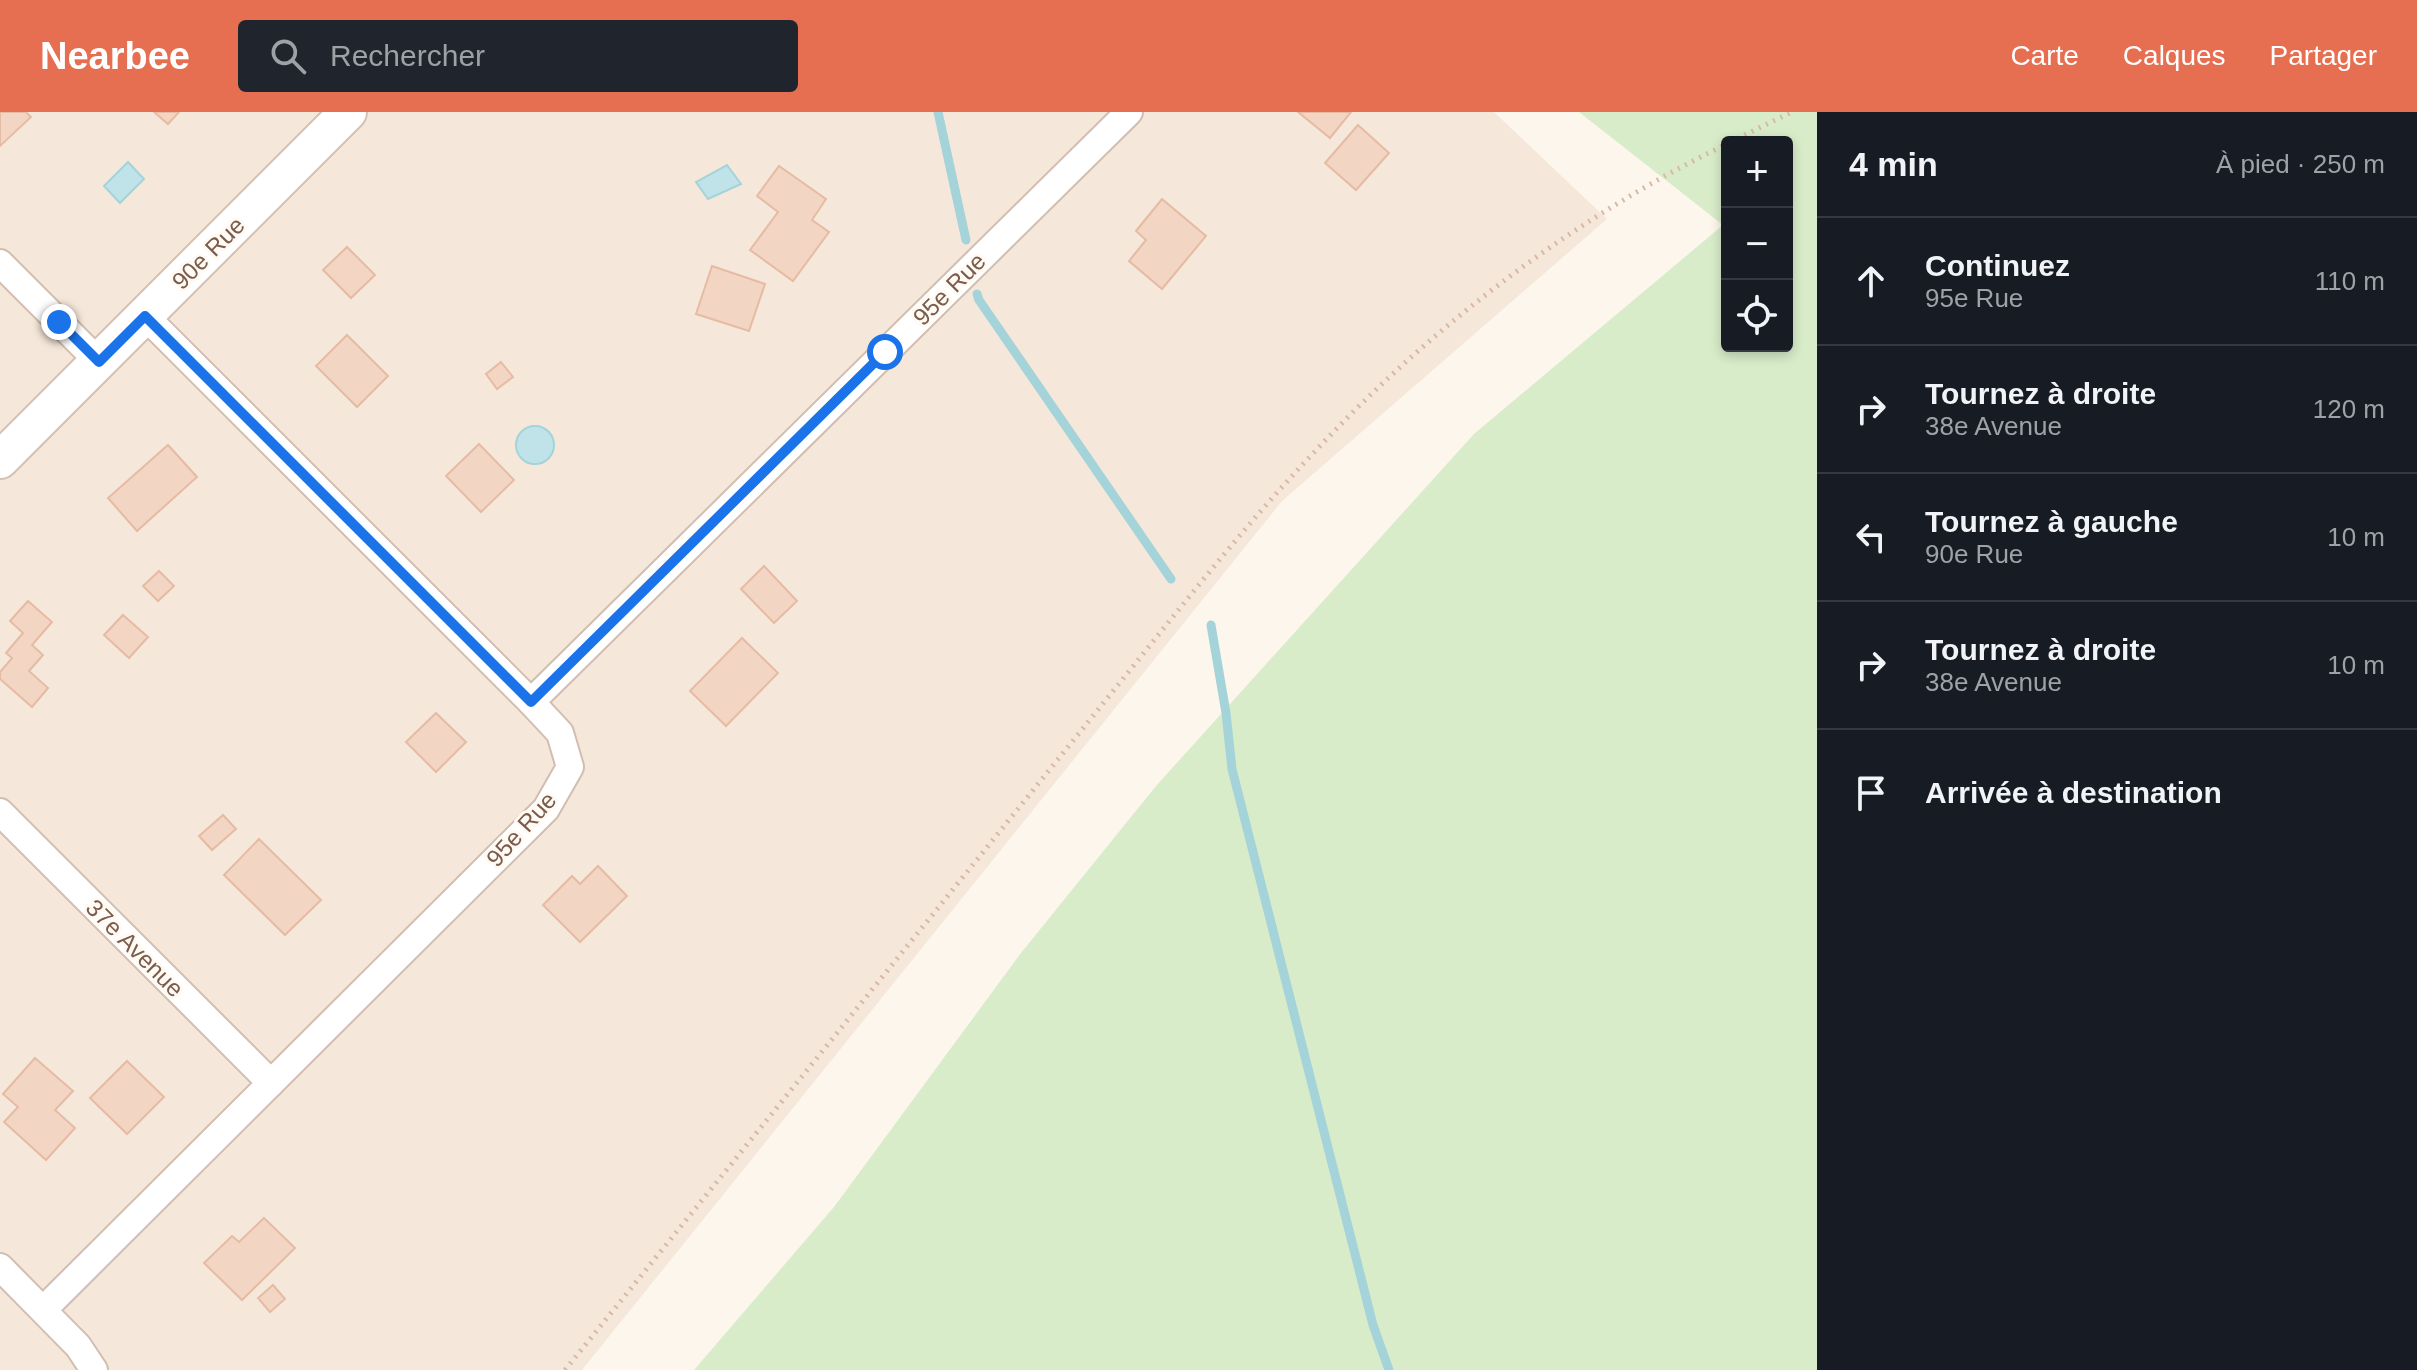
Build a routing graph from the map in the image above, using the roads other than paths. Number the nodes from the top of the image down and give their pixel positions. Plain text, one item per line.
1 (348, 112) edge
2 (1129, 112) edge
3 (0, 263) edge
4 (145, 316) junction
5 (99, 362) junction
6 (0, 460) edge
7 (531, 702) junction
8 (0, 812) edge
9 (271, 1083) junction
10 (0, 1267) edge
11 (44, 1309) junction
12 (94, 1370) edge

1 - 4 street, 90e Rue
2 - 7 street, 95e Rue
3 - 5 street
4 - 5 street, 90e Rue
4 - 7 street
5 - 6 street, 90e Rue
7 - 9 street, 95e Rue
8 - 9 street, 37e Avenue
9 - 11 street, 95e Rue
10 - 11 street
11 - 12 street

